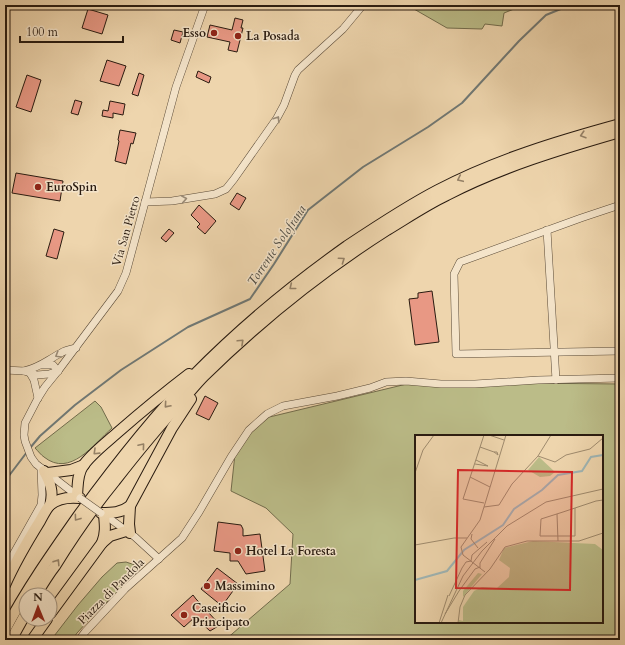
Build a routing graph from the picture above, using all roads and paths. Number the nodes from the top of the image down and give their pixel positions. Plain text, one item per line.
1 (205, 5) edge
2 (363, 5) edge
3 (620, 124) edge
4 (620, 132) edge
5 (145, 202) junction
6 (620, 205) edge
7 (547, 230) junction
8 (76, 348) junction
9 (620, 350) edge
10 (554, 352) junction
11 (229, 353) junction
12 (213, 357) junction
13 (42, 365) junction
14 (5, 370) edge
15 (58, 371) junction
16 (27, 372) junction
17 (620, 378) edge
18 (556, 380) junction
19 (38, 398) junction
20 (84, 465) junction
21 (44, 471) junction
22 (78, 497) junction
23 (50, 505) junction
24 (130, 506) junction
25 (102, 514) junction
26 (128, 532) junction
27 (102, 543) junction
28 (159, 559) junction
29 (5, 569) edge
30 (5, 585) edge
31 (41, 587) edge
32 (58, 603) edge
33 (18, 627) edge
34 (41, 627) edge
35 (5, 630) edge
36 (11, 640) edge
37 (32, 640) edge
38 (79, 640) edge

1 - 5 street, Via San Pietro
5 -> 2 street
3 -> 12 highway
11 -> 4 highway
5 - 8 street, Via San Pietro
6 - 7 street
7 - 10 street
7 - 10 street
8 -> 13 street
8 - 15 street, Via San Pietro
9 - 10 street
10 - 18 street
11 - 24 highway
31 -> 11 highway
12 -> 20 highway
12 -> 35 highway
13 - 15 street
13 - 16 street
14 - 16 street
15 - 16 street
15 - 19 street, Via San Pietro
16 - 19 street
17 - 18 street, Piazza di Pandola
18 - 28 street, Piazza di Pandola
19 - 21 street, Via San Pietro
20 - 21 highway
20 - 22 highway
21 - 22 street
21 - 23 highway
21 - 29 street
22 - 23 highway
22 - 25 street, bridge
23 - 30 highway
24 - 25 highway
24 - 26 highway
25 - 26 street
25 - 27 highway
26 - 27 highway
26 - 28 street
27 - 32 highway
28 - 38 street, Piazza di Pandola
33 - 36 highway
34 - 37 highway

